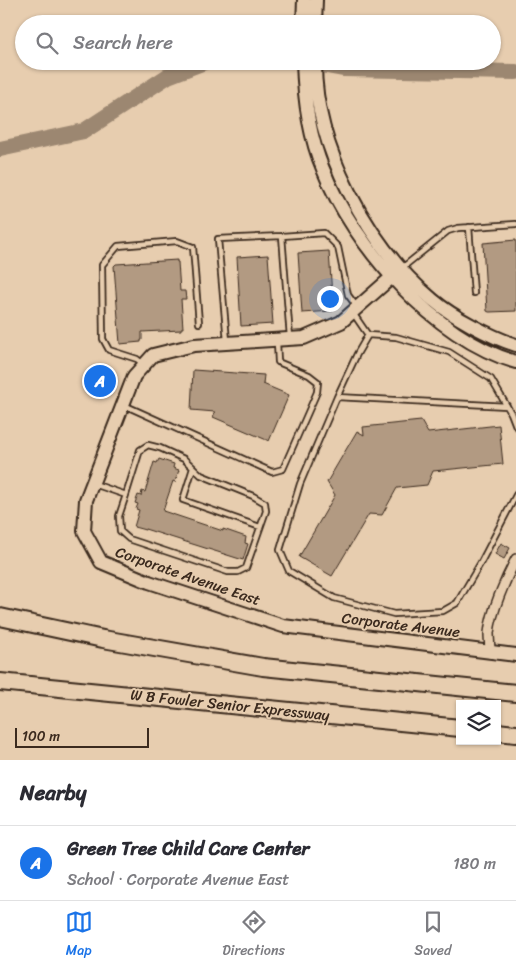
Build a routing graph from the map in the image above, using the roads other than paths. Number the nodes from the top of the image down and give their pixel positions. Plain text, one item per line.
1 (304, 0) edge
2 (316, 0) edge
3 (303, 15) edge
4 (315, 15) edge
5 (304, 70) edge
6 (314, 70) edge
7 (317, 129) junction
8 (516, 224) edge
9 (469, 227) junction
10 (282, 236) junction
11 (396, 273) junction
12 (474, 293) dead end
13 (355, 309) junction
14 (200, 323) dead end
15 (368, 335) junction
16 (291, 338) junction
17 (277, 339) junction
18 (227, 343) junction
19 (516, 345) edge
20 (516, 362) edge
21 (144, 365) junction
22 (337, 398) junction
23 (123, 405) junction
24 (507, 406) junction
25 (516, 426) edge
26 (193, 468) junction
27 (92, 484) junction
28 (126, 495) junction
29 (516, 495) edge
30 (260, 527) junction
31 (516, 559) edge
32 (0, 605) edge
33 (0, 616) edge
34 (282, 626) joint
35 (103, 639) junction
36 (490, 653) junction
37 (516, 655) edge
38 (0, 682) edge
39 (516, 693) edge
40 (456, 728) edge
41 (501, 732) edge
42 (516, 734) edge

1 - 3 street
2 - 4 street
5 - 7 street
6 - 7 street
7 - 11 street
8 - 9 lane
9 - 11 lane
9 - 12 lane
10 - 13 lane
10 - 16 lane
10 - 18 lane
11 - 13 street, Corporate Avenue East
11 - 19 street
11 - 20 street
13 - 15 lane
13 - 16 street, Corporate Avenue East
14 - 21 lane
15 - 22 lane
15 - 24 lane
16 - 17 street, Corporate Avenue East
17 - 18 street, Corporate Avenue East
17 - 23 lane
18 - 21 street, Corporate Avenue East
21 - 23 street, Corporate Avenue East
22 - 24 lane
22 - 29 lane
23 - 27 street, Corporate Avenue East
24 - 25 lane
26 - 28 lane
26 - 30 lane
26 - 30 lane
27 - 28 lane
27 - 34 street, Corporate Avenue East
28 - 30 lane
31 - 36 street
32 - 35 highway
33 - 35 highway
34 - 36 street, Corporate Avenue
35 - 39 highway
36 - 37 street, Corporate Avenue
38 - 40 highway, W B Fowler Senior Expressway
41 - 42 highway

